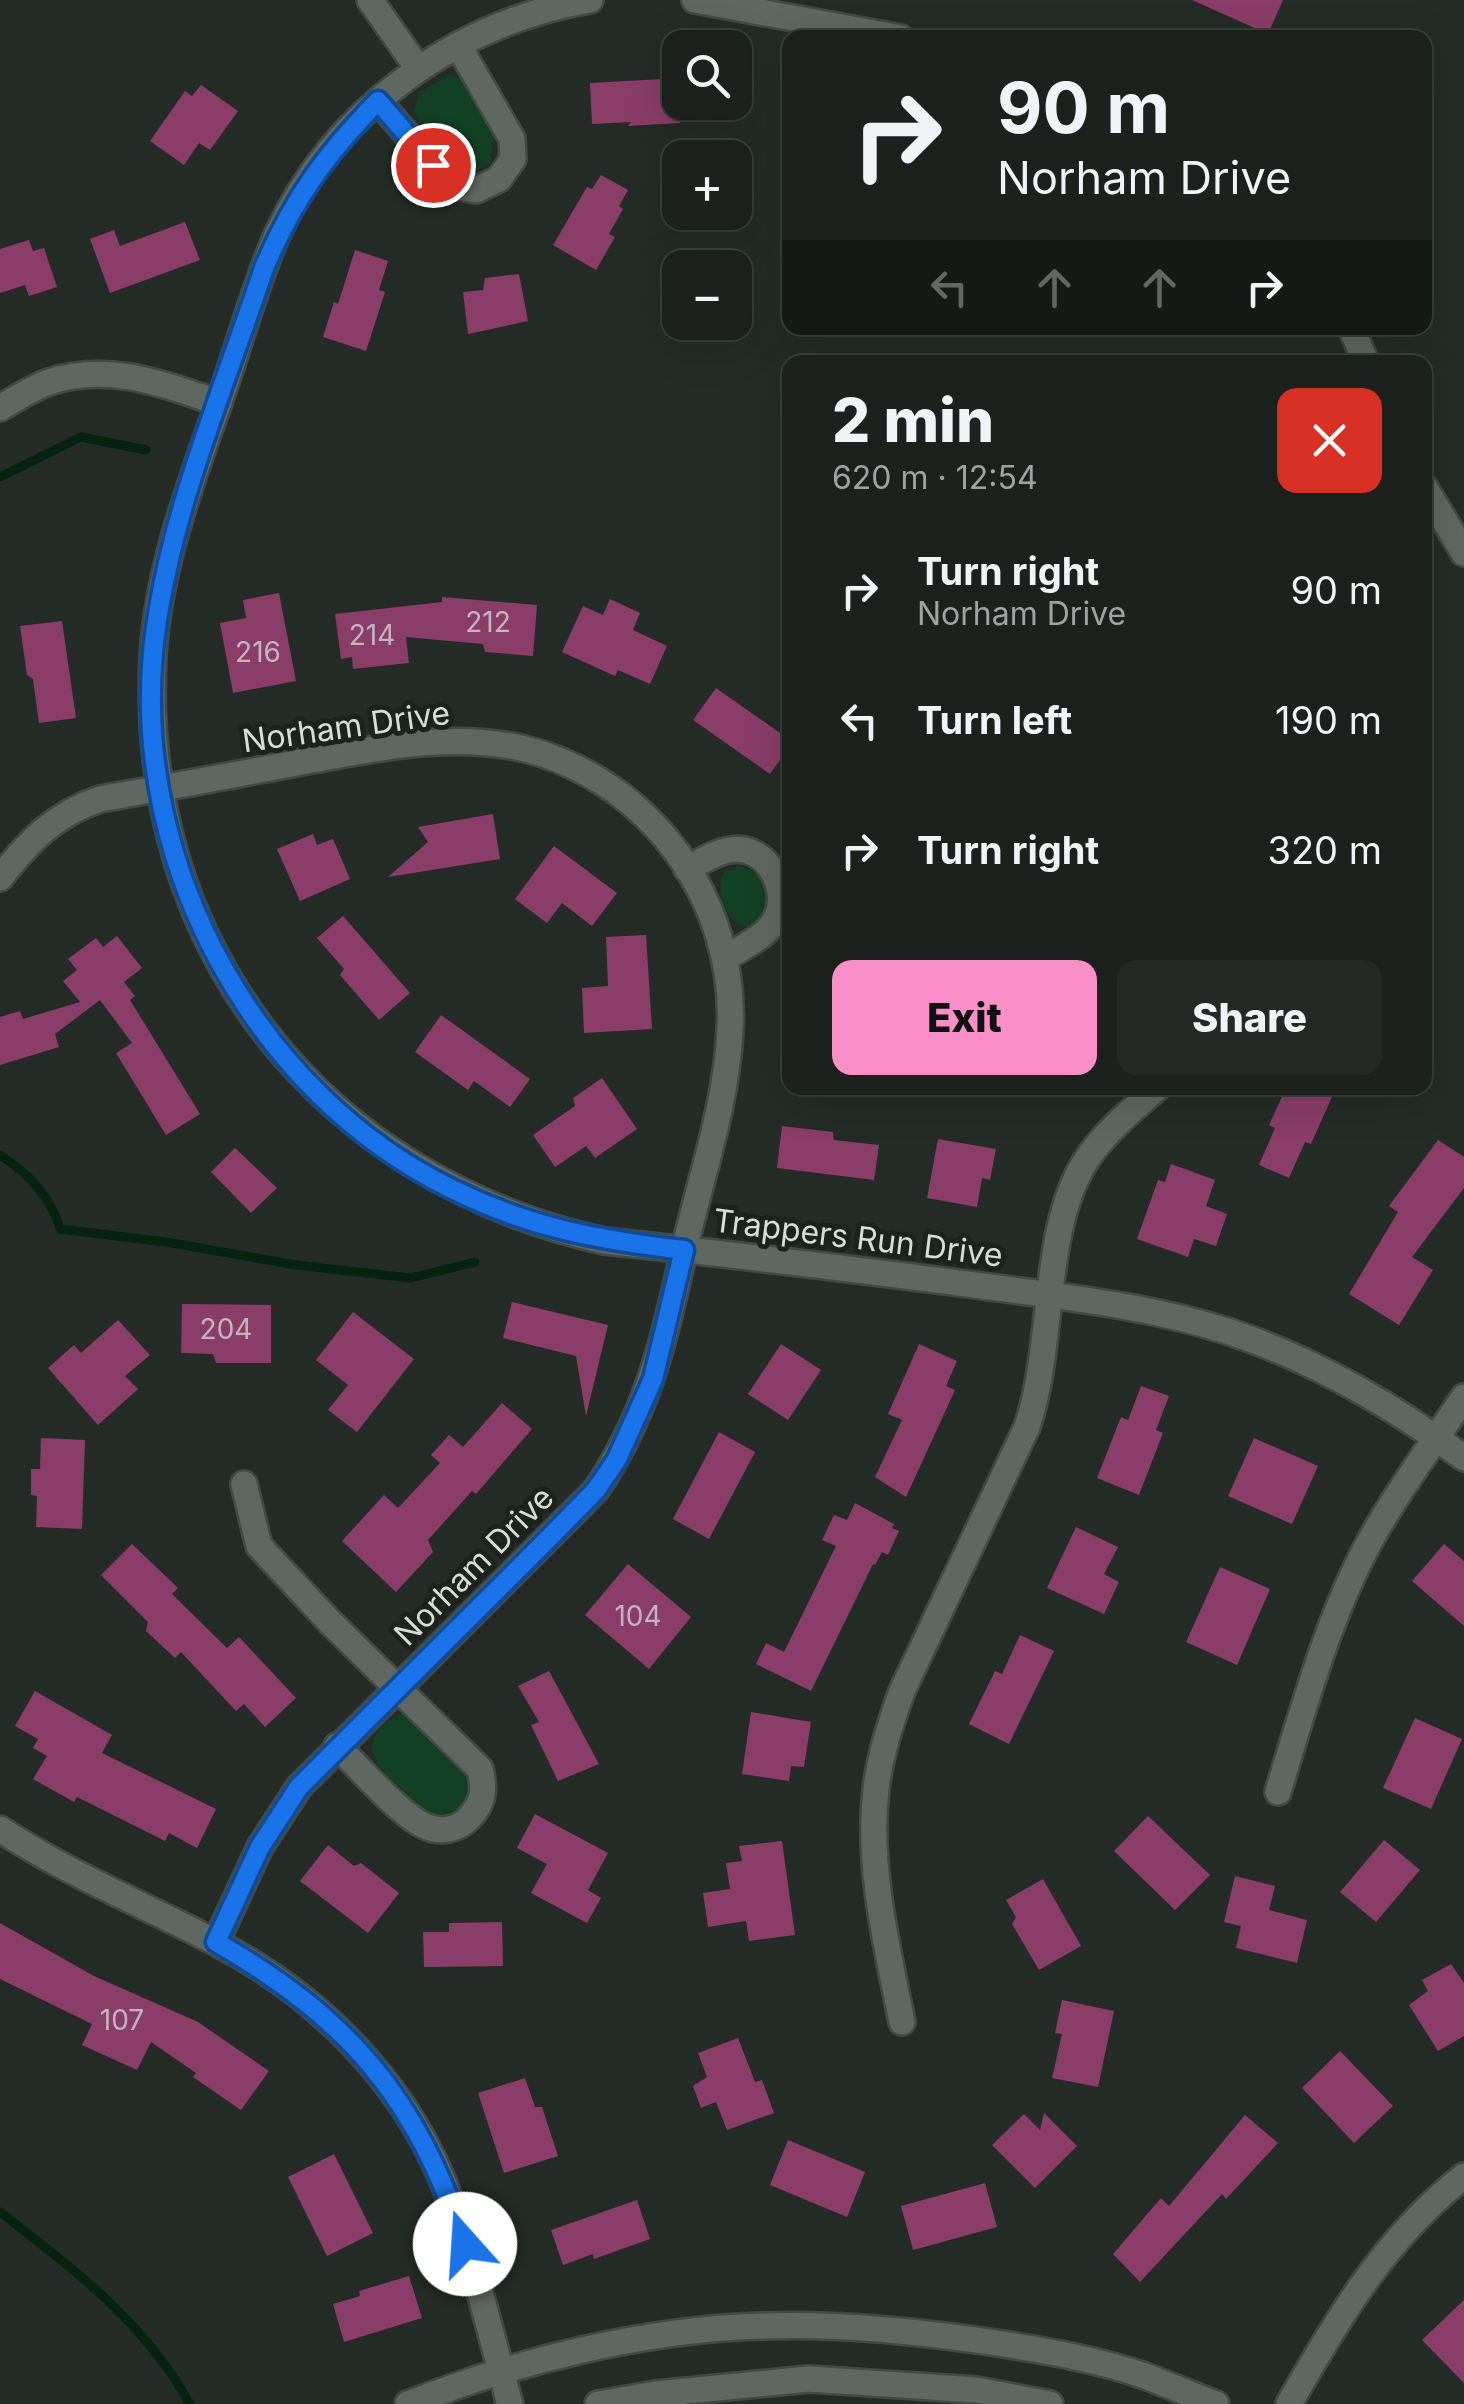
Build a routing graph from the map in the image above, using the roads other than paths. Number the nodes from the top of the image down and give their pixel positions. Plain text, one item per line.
1 (370, 0) edge
2 (590, 0) edge
3 (695, 0) edge
4 (858, 30) edge
5 (458, 45) junction
6 (417, 67) junction
7 (378, 101) junction
8 (218, 403) junction
9 (0, 408) edge
10 (1432, 500) edge
11 (1464, 553) edge
12 (160, 789) junction
13 (687, 869) junction
14 (0, 878) edge
15 (725, 958) junction
16 (1150, 1095) edge
17 (684, 1250) junction
18 (1052, 1296) junction
19 (1464, 1398) edge
20 (1437, 1438) junction
21 (1464, 1458) edge
22 (244, 1484) dead end
23 (398, 1688) junction
24 (338, 1746) junction
25 (1278, 1792) dead end
26 (0, 1829) edge
27 (216, 1942) junction
28 (902, 2022) dead end
29 (1464, 2176) edge
30 (501, 2371) junction
31 (408, 2404) edge
32 (510, 2404) edge
33 (598, 2404) edge
34 (1050, 2404) edge
35 (1216, 2404) edge
36 (1289, 2404) edge

1 - 6 street
2 - 5 street, Trappers Run Drive
3 - 4 street
5 - 6 street, Trappers Run Drive
5 - 7 street
6 - 7 street, Trappers Run Drive
7 - 8 street, Trappers Run Drive
8 - 9 street
8 - 12 street, Trappers Run Drive
10 - 11 street
12 - 13 street, Norham Drive
12 - 14 street, Norham Drive
12 - 17 street, Trappers Run Drive
13 - 15 street, Norham Drive
13 - 15 street
15 - 17 street, Norham Drive
16 - 18 street
17 - 18 street, Trappers Run Drive
17 - 23 street, Norham Drive
18 - 20 street, Trappers Run Drive
18 - 28 street
19 - 20 street
20 - 21 street, Trappers Run Drive
20 - 25 street
22 - 23 street
23 - 24 street, Norham Drive
23 - 24 street
24 - 27 street, Norham Drive
26 - 27 street
27 - 30 street
29 - 36 street
30 - 31 street
30 - 32 street
30 - 35 street
33 - 34 street

